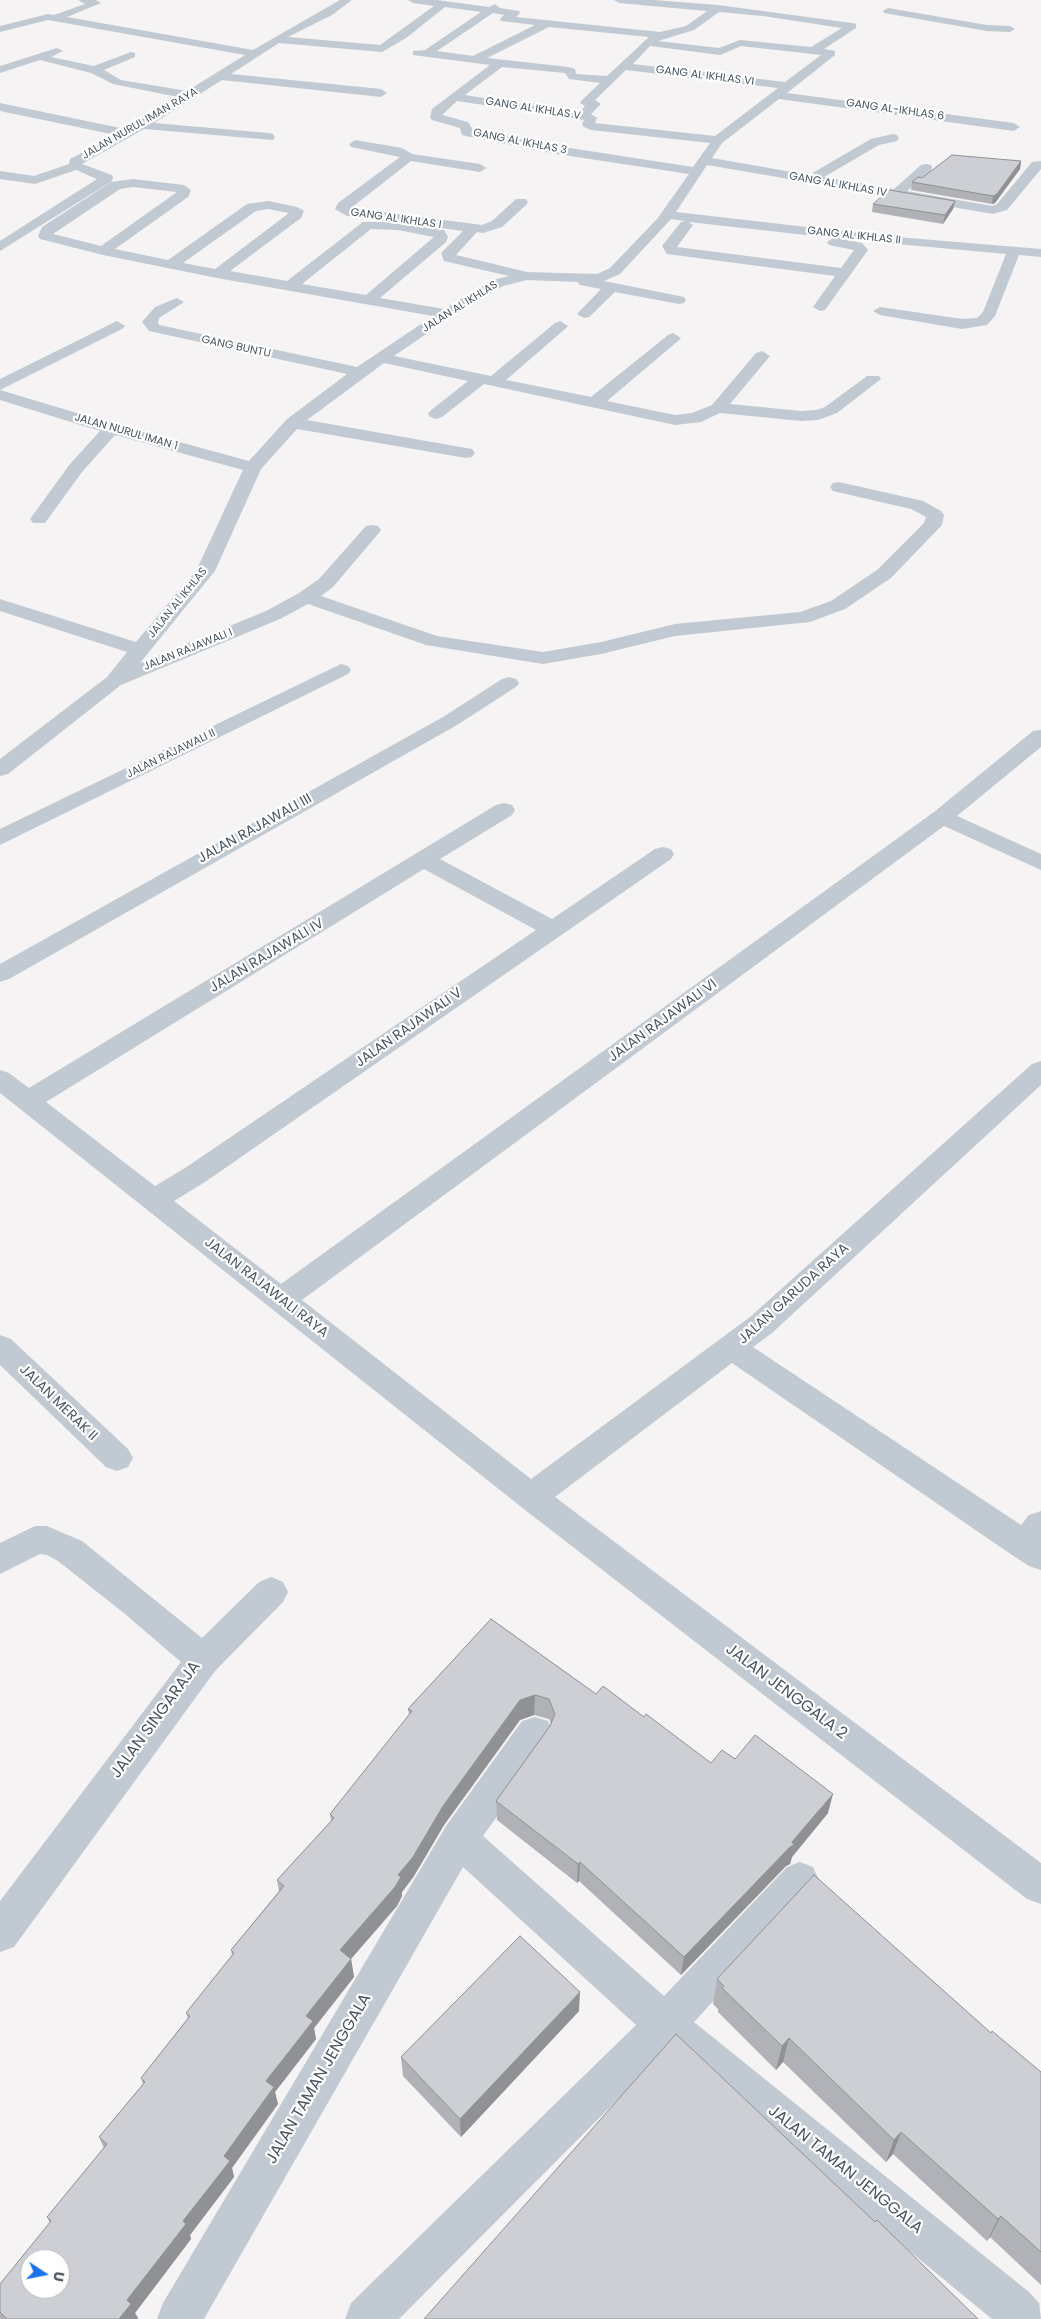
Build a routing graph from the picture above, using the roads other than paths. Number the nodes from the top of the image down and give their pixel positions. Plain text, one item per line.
1 (82, 0) edge
2 (347, 0) edge
3 (413, 0) edge
4 (504, 0) edge
5 (619, 0) edge
6 (675, 2) edge
7 (918, 3) dead end
8 (443, 4) junction
9 (715, 5) edge
10 (490, 10) junction
11 (888, 11) junction
12 (874, 15) dead end
13 (54, 18) junction
14 (548, 23) junction
15 (0, 29) edge
16 (1010, 29) dead end
17 (660, 35) junction
18 (279, 40) junction
19 (648, 42) junction
20 (70, 47) dead end
21 (377, 50) junction
22 (813, 51) junction
23 (427, 52) junction
24 (257, 54) junction
25 (131, 55) dead end
26 (0, 58) edge
27 (39, 58) junction
28 (474, 60) junction
29 (21, 63) junction
30 (500, 63) junction
31 (625, 66) junction
32 (0, 70) edge
33 (95, 70) junction
34 (221, 76) junction
35 (610, 80) junction
36 (341, 90) junction
37 (781, 90) junction
38 (194, 92) junction
39 (216, 92) dead end
40 (381, 93) dead end
41 (455, 96) junction
42 (326, 102) dead end
43 (0, 107) edge
44 (581, 117) junction
45 (142, 124) junction
46 (1014, 127) dead end
47 (126, 133) junction
48 (269, 138) dead end
49 (893, 138) dead end
50 (718, 140) junction
51 (355, 144) dead end
52 (443, 148) dead end
53 (408, 157) junction
54 (425, 159) junction
55 (1041, 165) edge
56 (76, 166) junction
57 (700, 166) junction
58 (480, 168) dead end
59 (926, 168) dead end
60 (0, 175) edge
61 (810, 180) junction
62 (895, 195) junction
63 (521, 202) dead end
64 (665, 218) junction
65 (686, 225) junction
66 (0, 228) edge
67 (472, 230) junction
68 (22, 234) junction
69 (772, 242) junction
70 (0, 247) edge
71 (103, 251) junction
72 (1014, 251) junction
73 (1041, 253) edge
74 (757, 263) junction
75 (171, 265) junction
76 (846, 273) junction
77 (217, 274) junction
78 (527, 276) junction
79 (576, 279) junction
80 (290, 286) junction
81 (611, 288) junction
82 (370, 299) junction
83 (679, 300) dead end
84 (177, 302) dead end
85 (820, 307) dead end
86 (880, 311) dead end
87 (446, 314) junction
88 (584, 314) dead end
89 (117, 326) dead end
90 (560, 326) dead end
91 (673, 338) dead end
92 (762, 356) dead end
93 (382, 358) junction
94 (360, 372) junction
95 (873, 379) dead end
96 (489, 380) junction
97 (0, 385) edge
98 (0, 395) edge
99 (594, 403) junction
100 (718, 408) junction
101 (436, 414) dead end
102 (293, 423) junction
103 (111, 429) junction
104 (466, 453) dead end
105 (252, 467) junction
106 (839, 487) dead end
107 (39, 519) dead end
108 (372, 530) dead end
109 (306, 597) junction
110 (0, 605) edge
111 (140, 650) junction
112 (341, 670) dead end
113 (114, 681) junction
114 (509, 683) dead end
115 (1041, 736) edge
116 (0, 768) edge
117 (504, 810) dead end
118 (942, 817) junction
119 (0, 838) edge
120 (663, 854) dead end
121 (425, 860) junction
122 (1041, 863) edge
123 (552, 930) junction
124 (0, 974) edge
125 (1041, 1070) edge
126 (0, 1079) edge
127 (28, 1101) junction
128 (154, 1200) junction
129 (281, 1300) junction
130 (0, 1347) edge
131 (732, 1348) junction
132 (117, 1458) dead end
133 (531, 1497) junction
134 (1035, 1542) edge
135 (0, 1560) edge
136 (271, 1592) dead end
137 (203, 1660) junction
138 (535, 1733) dead end
139 (459, 1839) junction
140 (800, 1880) dead end
141 (1041, 1886) edge
142 (0, 1933) edge
143 (665, 2024) junction
144 (1014, 2315) edge
145 (178, 2319) edge
146 (367, 2319) edge

1 - 13 street
2 - 18 street, JALAN NURUL IMAN RAYA
3 - 8 street
4 - 10 street
5 - 6 street
6 - 9 street
7 - 11 street
8 - 10 street
8 - 21 street
9 - 17 street
9 - 22 street
10 - 14 street
10 - 23 street
11 - 12 street
11 - 16 street
13 - 15 street
13 - 24 street
14 - 17 street
14 - 28 street
17 - 19 street
18 - 21 street
18 - 24 street, JALAN NURUL IMAN RAYA
19 - 22 street
19 - 31 street
20 - 27 street
21 - 23 street
22 - 37 street, JALAN AL IKHLAS
23 - 28 street
24 - 34 street, JALAN NURUL IMAN RAYA
25 - 33 street
26 - 29 street
27 - 29 street
27 - 33 street
28 - 30 street
29 - 32 street
30 - 35 street
30 - 41 street, GANG AL IKHLAS 3
31 - 35 street
31 - 37 street, GANG AL IKHLAS VI
33 - 38 street
34 - 36 street
34 - 38 street, JALAN NURUL IMAN RAYA
35 - 44 street
36 - 40 street
36 - 42 street
37 - 46 street, GANG AL-IKHLAS 6
37 - 50 street, JALAN AL IKHLAS
38 - 39 street
38 - 45 street, JALAN NURUL IMAN RAYA
41 - 44 street, GANG AL IKHLAS V
41 - 57 street, GANG AL IKHLAS 3
43 - 47 street
44 - 50 street, GANG AL IKHLAS V
45 - 47 street, JALAN NURUL IMAN RAYA
45 - 48 street
47 - 56 street, JALAN NURUL IMAN RAYA
49 - 61 street
50 - 57 street, JALAN AL IKHLAS
51 - 53 street
52 - 54 street
53 - 54 street
53 - 67 street, GANG AL IKHLAS I
54 - 58 street
55 - 62 street, GANG AL IKHLAS IV
56 - 60 street
56 - 68 street, JALAN NURUL IMAN RAYA
57 - 61 street, GANG AL IKHLAS IV
57 - 64 street, JALAN AL IKHLAS
59 - 62 street
61 - 62 street, GANG AL IKHLAS IV
63 - 67 street
64 - 65 street
64 - 72 street, GANG AL IKHLAS II
64 - 79 street, JALAN AL IKHLAS
65 - 69 street
65 - 74 street
66 - 68 street
67 - 78 street, GANG AL IKHLAS I
68 - 70 street, JALAN NURUL IMAN RAYA
69 - 74 street
69 - 76 street
71 - 71 street
71 - 75 street
72 - 73 street, GANG AL IKHLAS II
72 - 86 street
74 - 76 street
75 - 77 street
75 - 77 street
76 - 85 street
77 - 80 street
78 - 79 street, JALAN AL IKHLAS
78 - 87 street, JALAN AL IKHLAS
79 - 81 street
80 - 82 street
80 - 82 street
81 - 83 street
81 - 88 street
82 - 87 street
84 - 94 street, GANG BUNTU
87 - 93 street, JALAN AL IKHLAS
89 - 97 street
90 - 96 street
91 - 99 street
92 - 100 street
93 - 94 street, JALAN AL IKHLAS
93 - 96 street
94 - 102 street, JALAN AL IKHLAS
95 - 100 street
96 - 99 street
96 - 101 street
98 - 103 street, JALAN NURUL IMAN 1
99 - 100 street
102 - 104 street
102 - 105 street, JALAN AL IKHLAS
103 - 105 street, JALAN NURUL IMAN 1
103 - 107 street
105 - 111 street, JALAN AL IKHLAS
106 - 109 street
108 - 109 street, JALAN RAJAWALI I
109 - 113 street, JALAN RAJAWALI I
110 - 111 street
111 - 113 street, JALAN AL IKHLAS
112 - 119 street, JALAN RAJAWALI II
113 - 116 street, JALAN RAJAWALI I
114 - 124 street, JALAN RAJAWALI III
115 - 118 street, JALAN RAJAWALI VI
117 - 121 street, JALAN RAJAWALI IV
118 - 122 street
118 - 129 street, JALAN RAJAWALI VI
120 - 123 street, JALAN RAJAWALI V
121 - 123 street
121 - 127 street, JALAN RAJAWALI IV
123 - 128 street, JALAN RAJAWALI V
125 - 131 street, JALAN GARUDA RAYA
126 - 127 street, JALAN RAJAWALI RAYA
127 - 128 street, JALAN RAJAWALI RAYA
128 - 129 street, JALAN RAJAWALI RAYA
129 - 133 street, JALAN RAJAWALI RAYA
130 - 132 street, JALAN MERAK II
131 - 133 street, JALAN GARUDA RAYA
131 - 134 street
133 - 141 street, JALAN JENGGALA 2
135 - 137 street, JALAN SINGARAJA
136 - 137 street
137 - 142 street, JALAN SINGARAJA
138 - 139 street, JALAN TAMAN JENGGALA
139 - 143 street, JALAN TAMAN JENGGALA
139 - 145 street, JALAN TAMAN JENGGALA
140 - 143 street
143 - 144 street, JALAN TAMAN JENGGALA
143 - 146 street

